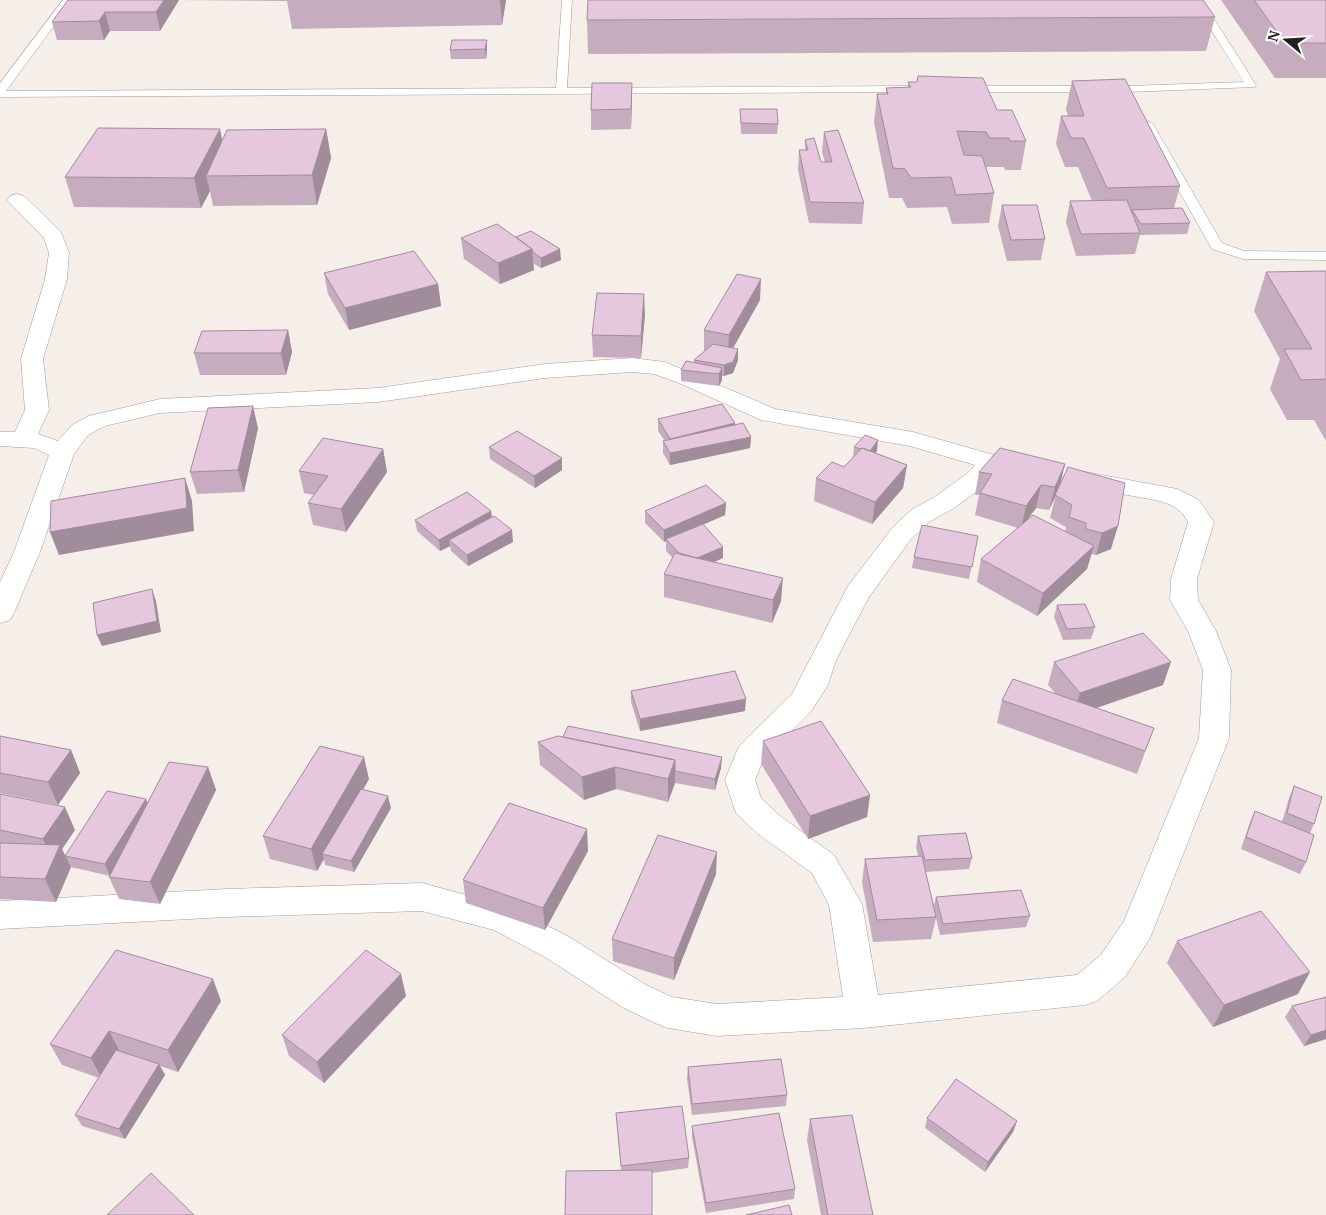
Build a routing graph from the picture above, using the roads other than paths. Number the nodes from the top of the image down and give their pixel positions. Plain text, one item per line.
1 (68, 0) edge
2 (568, 0) edge
3 (1197, 0) edge
4 (561, 89) junction
5 (918, 89) edge
6 (958, 89) edge
7 (1127, 89) junction
8 (0, 92) edge
9 (17, 200) dead end
10 (1326, 256) edge
11 (12, 440) edge
12 (62, 452) junction
13 (992, 462) junction
14 (0, 613) edge
15 (0, 916) edge
16 (863, 1012) junction

1 - 8 lane
2 - 4 lane
3 - 7 lane
4 - 5 lane
4 - 8 lane
6 - 7 lane
7 - 10 lane
9 - 11 street
11 - 12 street
12 - 13 street
12 - 14 street
13 - 16 street
13 - 16 street
15 - 16 street

